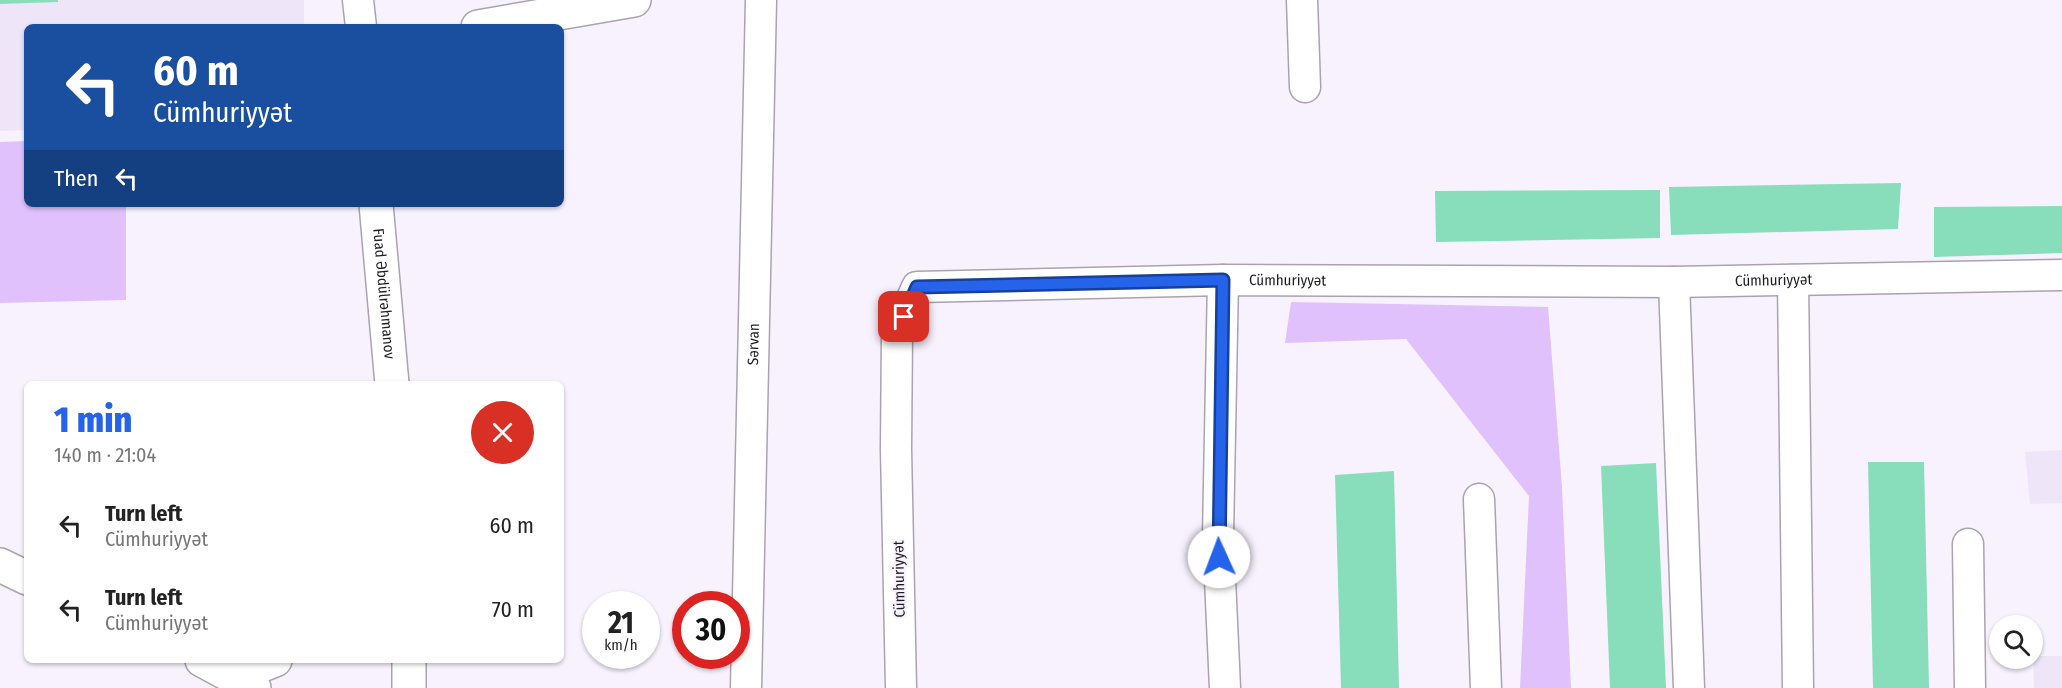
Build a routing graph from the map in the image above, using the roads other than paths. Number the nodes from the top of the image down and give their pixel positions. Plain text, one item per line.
1 (358, 0) edge
2 (634, 0) edge
3 (761, 0) edge
4 (1302, 0) edge
5 (554, 7) edge
6 (361, 24) edge
7 (489, 24) edge
8 (1305, 87) dead end
9 (376, 207) edge
10 (2062, 275) edge
11 (1223, 280) junction
12 (1793, 280) junction
13 (1674, 282) junction
14 (392, 381) edge
15 (1479, 499) dead end
16 (1968, 544) dead end
17 (0, 565) edge
18 (24, 577) edge
19 (208, 663) edge
20 (271, 663) edge
21 (409, 663) edge
22 (244, 682) edge
23 (409, 688) edge
24 (746, 688) edge
25 (900, 688) edge
26 (1225, 688) edge
27 (1486, 688) edge
28 (1689, 688) edge
29 (1798, 688) edge
30 (1970, 688) edge

1 - 6 street
2 - 5 main road
3 - 24 street, Sərvan
4 - 8 street
5 - 7 main road
9 - 14 main road, Fuad Əbdülrəhmanov
10 - 12 street, Cümhuriyyət
11 - 13 street, Cümhuriyyət
11 - 25 street, Cümhuriyyət
11 - 26 street
12 - 13 street, Cümhuriyyət
12 - 29 street
13 - 28 street
15 - 27 street
16 - 30 street
17 - 18 main road
19 - 22 main road
20 - 22 main road
21 - 23 main road

